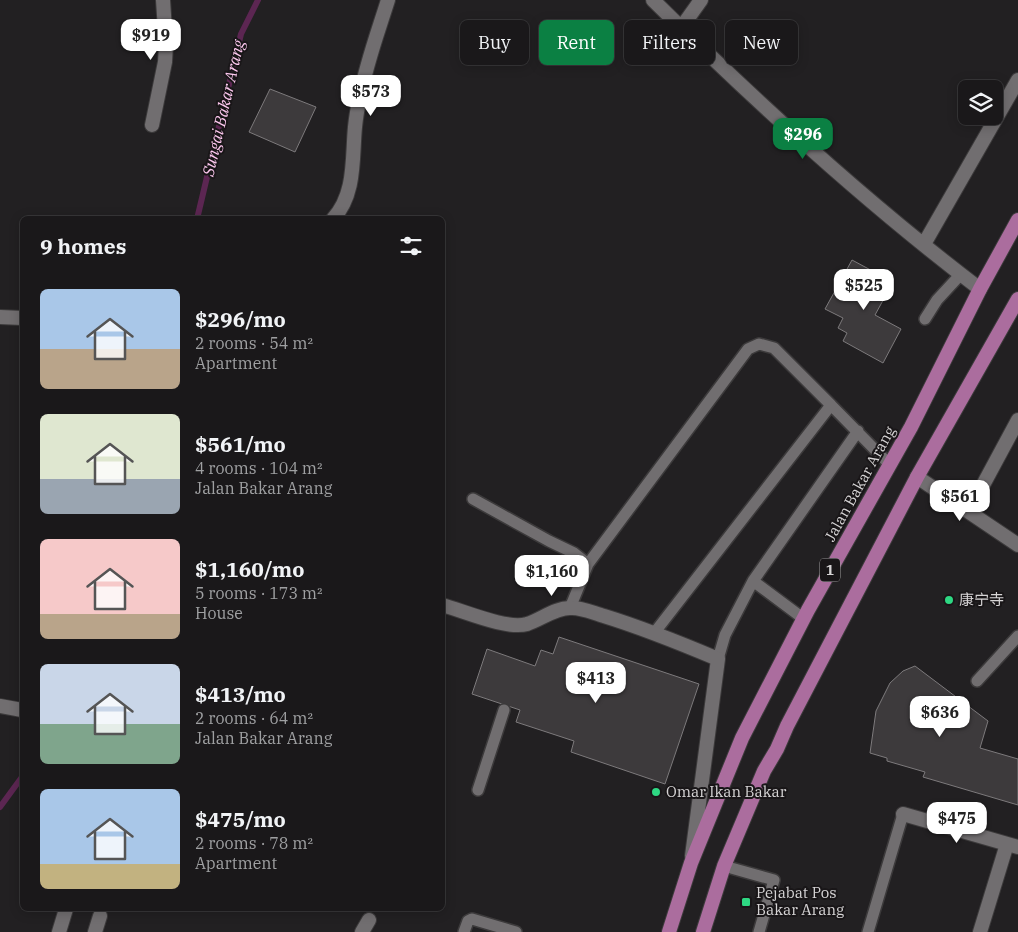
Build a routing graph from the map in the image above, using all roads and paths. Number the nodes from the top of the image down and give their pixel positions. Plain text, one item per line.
1 (163, 0) edge
2 (388, 0) edge
3 (653, 0) edge
4 (701, 0) edge
5 (673, 20) edge
6 (687, 20) edge
7 (715, 60) edge
8 (1018, 80) edge
9 (152, 125) dead end
10 (336, 216) edge
11 (1018, 220) edge
12 (924, 244) junction
13 (961, 274) junction
14 (980, 289) junction
15 (1018, 299) edge
16 (0, 317) edge
17 (20, 318) edge
18 (925, 319) dead end
19 (831, 405) junction
20 (1018, 420) edge
21 (858, 431) junction
22 (890, 465) junction
23 (916, 477) junction
24 (473, 499) dead end
25 (969, 512) junction
26 (1018, 545) edge
27 (588, 564) junction
28 (753, 581) junction
29 (445, 606) edge
30 (570, 608) junction
31 (804, 619) junction
32 (655, 632) junction
33 (1018, 636) edge
34 (718, 659) junction
35 (977, 681) dead end
36 (0, 706) edge
37 (19, 709) edge
38 (504, 710) dead end
39 (478, 790) dead end
40 (903, 814) joint
41 (1013, 846) edge
42 (691, 863) junction
43 (724, 866) junction
44 (65, 911) edge
45 (100, 916) dead end
46 (59, 932) edge
47 (96, 932) edge
48 (464, 932) edge
49 (516, 932) edge
50 (669, 932) edge
51 (703, 932) edge
52 (759, 932) edge
53 (868, 932) edge
54 (980, 932) edge

1 - 9 street
2 - 10 street
3 - 5 street
4 - 6 street
7 - 12 street
8 - 12 street
11 - 14 main road, Jalan Bakar Arang / 1
12 - 13 street
13 - 14 street
13 - 18 lane
14 - 22 main road, Jalan Bakar Arang / 1
15 - 23 main road, 1
16 - 17 street
19 - 21 lane
19 - 27 lane
19 - 32 lane
20 - 25 street
21 - 22 lane
21 - 28 lane
22 - 31 main road, Jalan Bakar Arang / 1
23 - 25 street
23 - 43 main road, 1
24 - 27 lane
25 - 26 street
27 - 30 lane
28 - 31 lane
28 - 34 lane
29 - 30 street
30 - 32 street
31 - 42 main road, Jalan Bakar Arang / 1
32 - 34 street
33 - 35 lane
34 - 42 street
36 - 37 street
38 - 39 lane
40 - 41 street
40 - 53 lane
41 - 54 street
42 - 50 main road, Jalan Bakar Arang / 1
43 - 51 main road, 1
43 - 52 lane
44 - 46 street
45 - 47 street
48 - 49 lane

